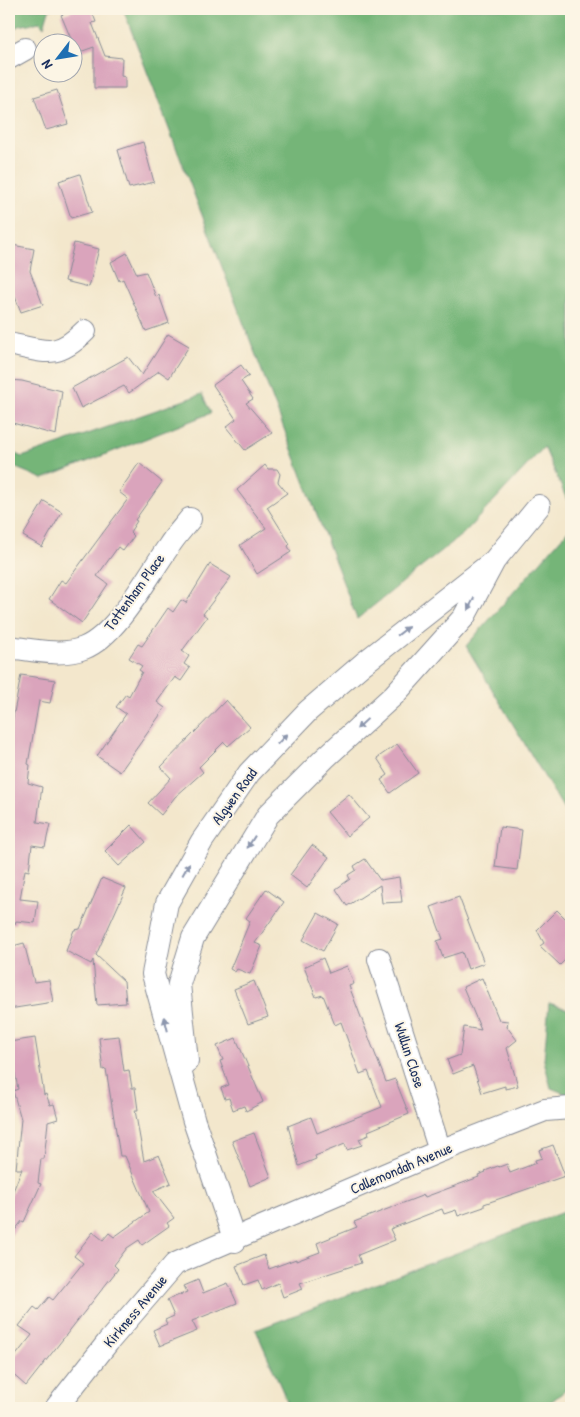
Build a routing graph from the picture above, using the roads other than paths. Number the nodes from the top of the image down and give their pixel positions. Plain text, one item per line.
1 (85, 331) dead end
2 (9, 344) edge
3 (539, 506) dead end
4 (190, 519) dead end
5 (494, 561) junction
6 (9, 648) edge
7 (379, 959) dead end
8 (571, 1108) edge
9 (194, 1121) junction
10 (440, 1151) junction
11 (235, 1241) junction
12 (56, 1408) edge

1 - 2 street
3 - 5 street, Algwen Road
4 - 6 street, Tottenham Place
5 -> 9 street, Algwen Road
9 -> 5 street, Algwen Road
7 - 10 street, Wullun Close
8 - 10 street, Callemondah Avenue
9 - 11 street, Algwen Road
10 - 11 street, Callemondah Avenue
11 - 12 street, Kirkness Avenue

